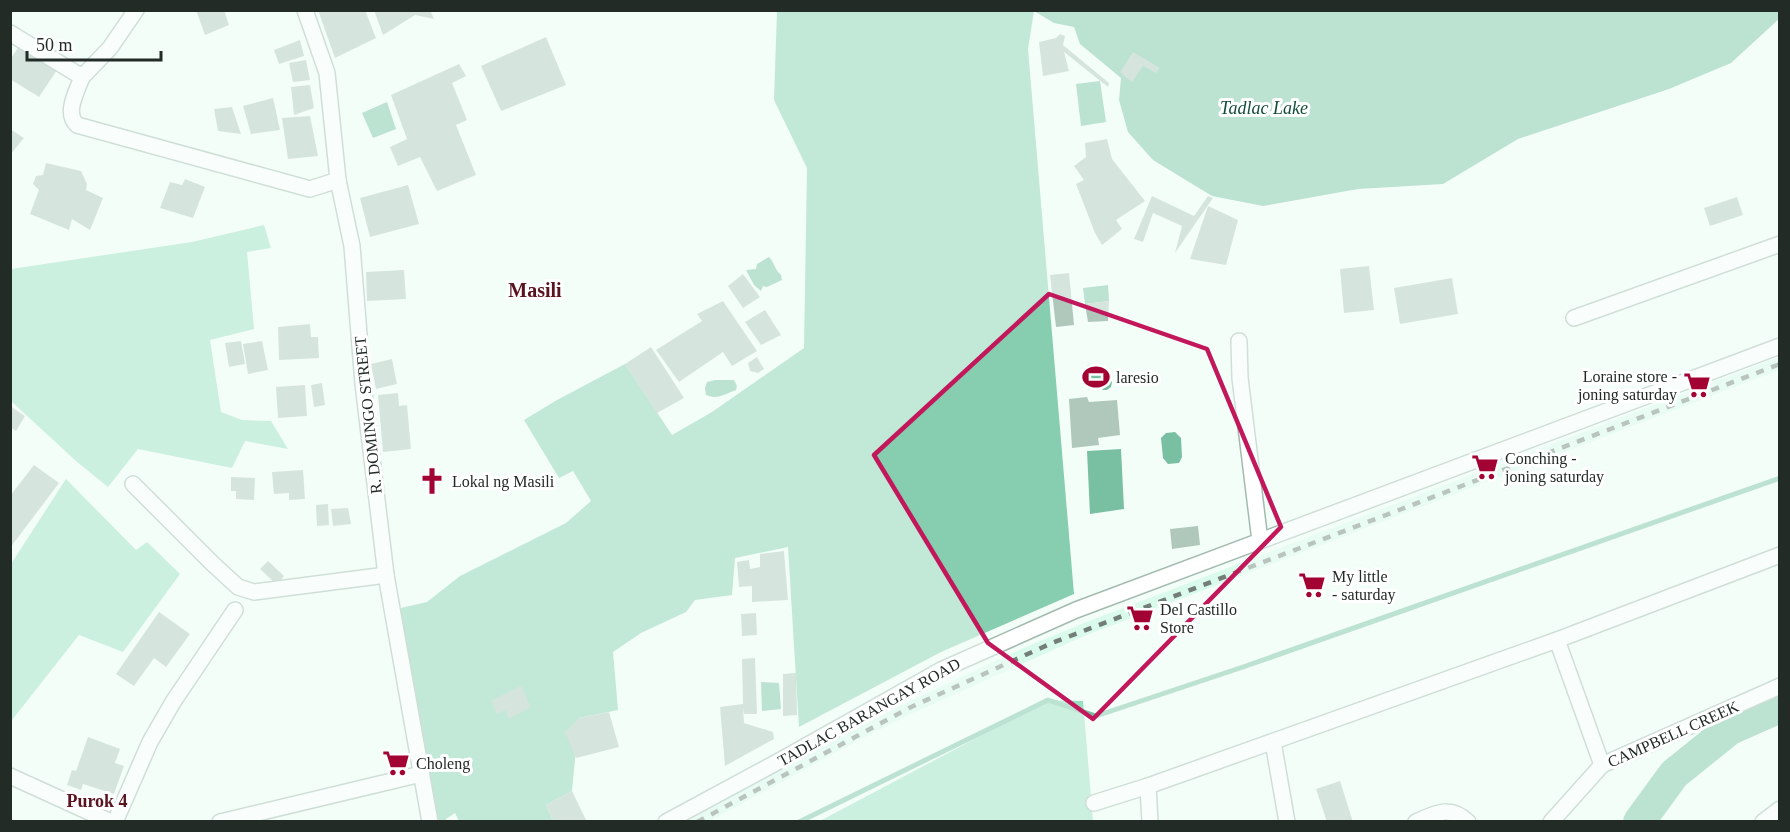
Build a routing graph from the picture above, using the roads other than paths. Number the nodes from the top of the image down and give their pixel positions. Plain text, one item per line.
1 (136, 10) edge
2 (305, 10) edge
3 (10, 33) edge
4 (82, 76) junction
5 (338, 180) junction
6 (1779, 244) edge
7 (1574, 318) dead end
8 (1239, 341) dead end
9 (1779, 345) edge
10 (134, 484) dead end
11 (1260, 541) junction
12 (1779, 555) edge
13 (386, 575) junction
14 (235, 610) dead end
15 (1557, 640) junction
16 (1779, 686) edge
17 (1273, 742) junction
18 (1602, 765) junction
19 (422, 774) junction
20 (10, 776) edge
21 (1148, 786) junction
22 (1094, 803) dead end
23 (1779, 810) edge
24 (113, 822) edge
25 (220, 822) edge
26 (430, 822) edge
27 (666, 822) edge
28 (1150, 822) edge
29 (1287, 822) edge
30 (1416, 822) edge
31 (1468, 822) edge
32 (1551, 822) edge
33 (1763, 822) edge

1 - 4 street
2 - 5 street, R. DOMINGO STREET
3 - 4 street
4 - 5 street
5 - 13 street, R. DOMINGO STREET
6 - 7 street
8 - 11 street
9 - 11 street, TADLAC BARANGAY ROAD
10 - 13 street
11 - 27 street, TADLAC BARANGAY ROAD
12 - 15 street
13 - 19 street, R. DOMINGO STREET
14 - 24 street
15 - 17 street
15 - 18 street
16 - 18 street, CAMPBELL CREEK
17 - 21 street
17 - 29 street
18 - 32 street, CAMPBELL CREEK
19 - 25 street
19 - 26 street, R. DOMINGO STREET
20 - 24 street
21 - 22 street
21 - 28 street
23 - 33 street
30 - 31 street

